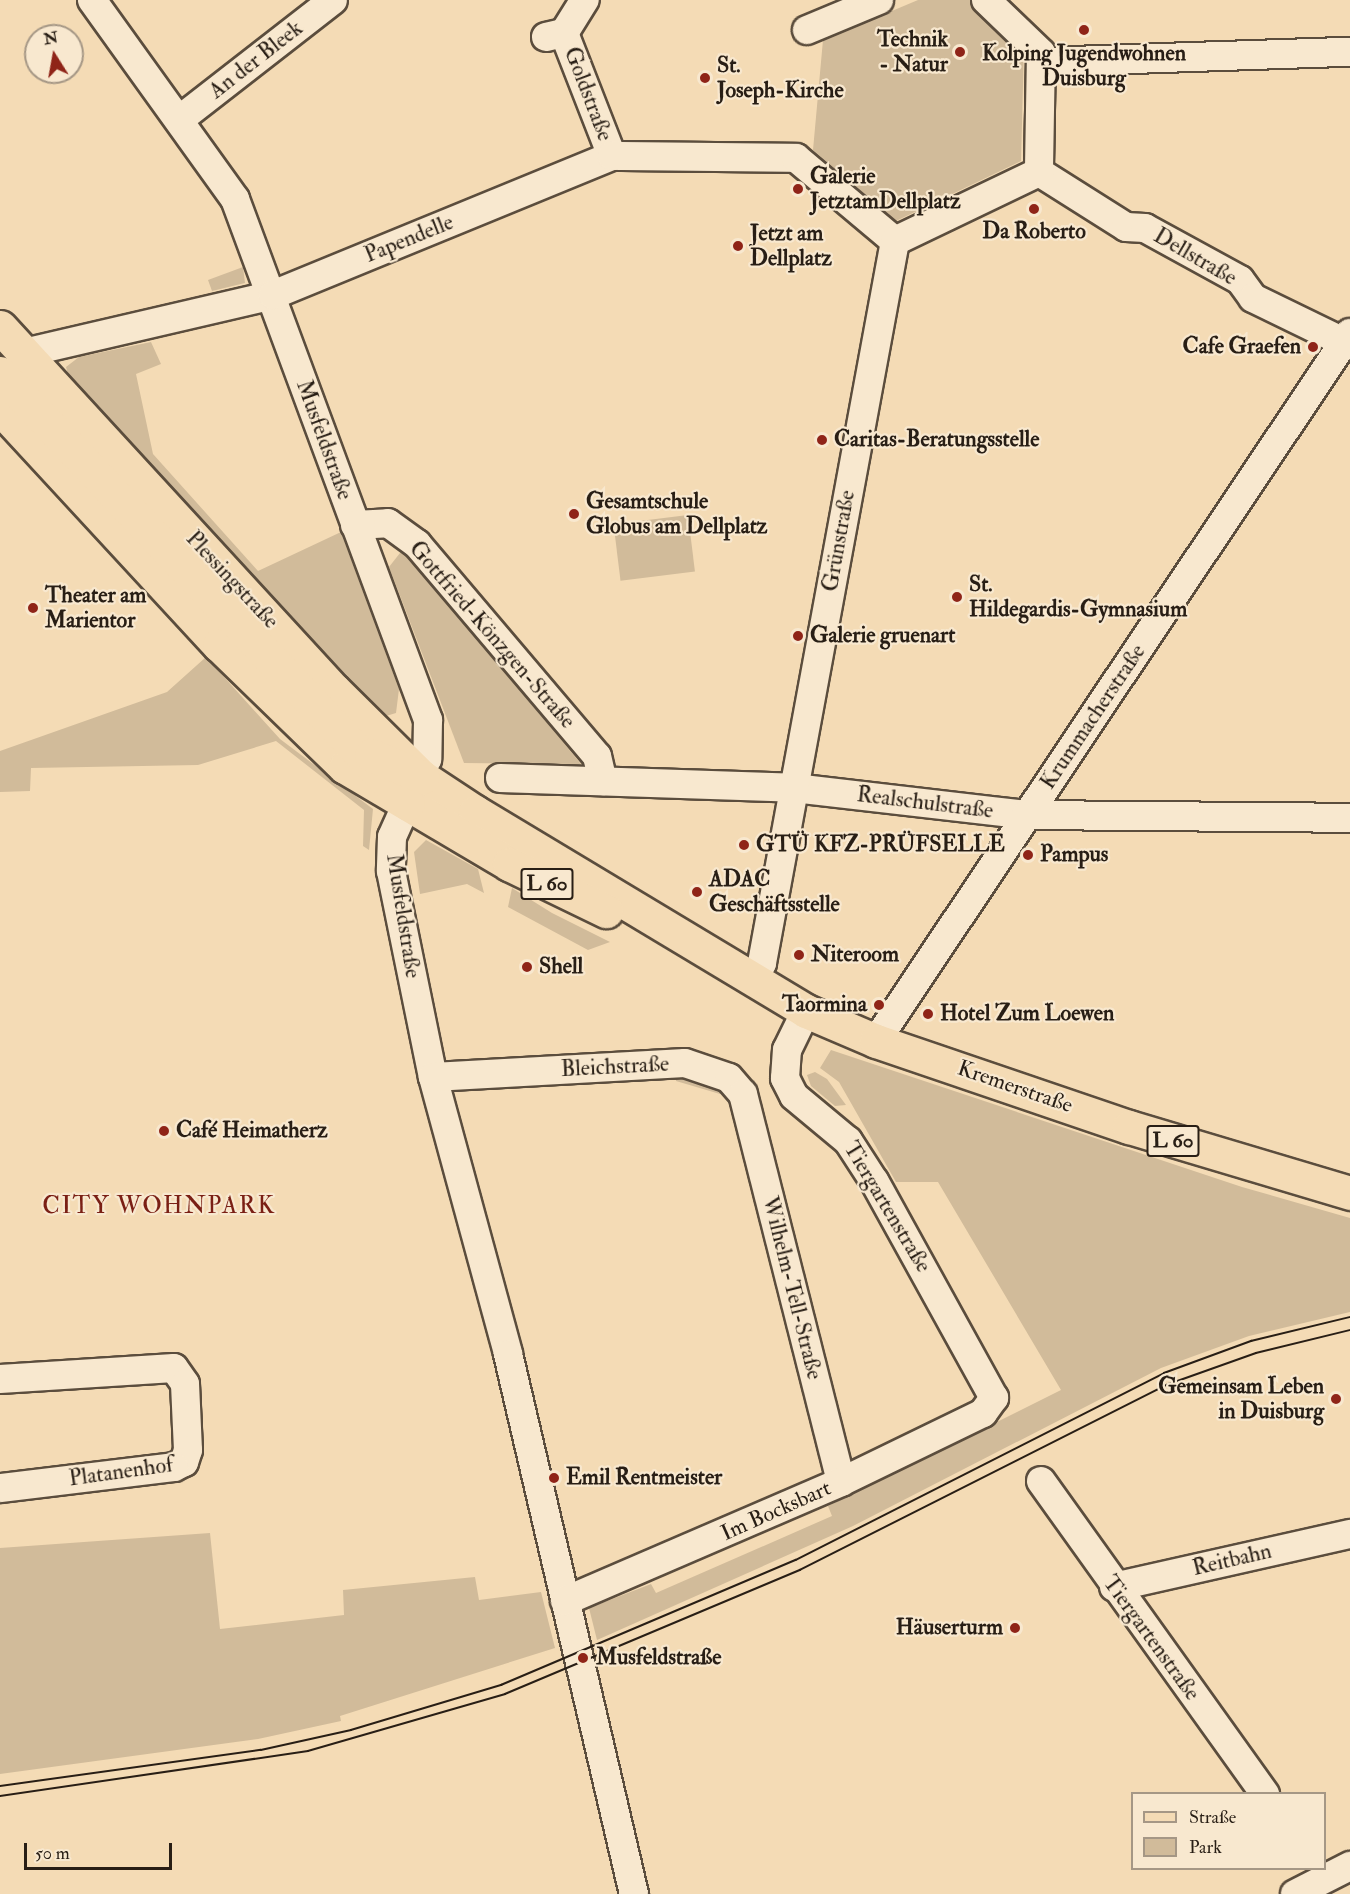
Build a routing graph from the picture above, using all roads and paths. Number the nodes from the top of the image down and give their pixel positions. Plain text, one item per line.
1 (92, 0) edge
2 (333, 0) edge
3 (585, 0) edge
4 (879, 0) edge
5 (986, 0) edge
6 (807, 30) dead end
7 (1350, 52) edge
8 (1041, 58) junction
9 (179, 120) junction
10 (612, 156) junction
11 (1039, 172) junction
12 (895, 241) junction
13 (273, 295) junction
14 (0, 327) edge
15 (1348, 340) edge
16 (7, 378) edge
17 (355, 525) junction
18 (500, 778) dead end
19 (603, 781) junction
20 (794, 788) junction
21 (415, 791) junction
22 (1026, 815) junction
23 (1350, 818) edge
24 (753, 981) junction
25 (806, 1011) junction
26 (876, 1041) junction
27 (433, 1077) junction
28 (785, 1078) junction
29 (743, 1094) junction
30 (1350, 1193) edge
31 (0, 1379) edge
32 (983, 1413) joint
33 (1041, 1480) dead end
34 (841, 1482) junction
35 (0, 1488) edge
36 (1350, 1534) edge
37 (1114, 1587) junction
38 (565, 1601) junction
39 (1264, 1792) edge
40 (1334, 1877) edge
41 (634, 1894) edge
42 (1295, 1894) edge

1 - 9 street, Musfeldstraße
2 - 9 street, An der Bleek
3 - 10 street, Goldstraße
4 - 6 street
5 - 8 street
7 - 8 street
8 - 11 street
9 - 13 street, Musfeldstraße
10 - 12 street, Papendelle
10 - 13 street, Papendelle
11 - 12 street
11 - 15 street, Dellstraße
12 - 20 street, Grünstraße
13 - 16 street, Papendelle
13 - 17 street, Musfeldstraße
14 - 16 main road, Plessingstraße / L 60
15 - 22 street, Krummacherstraße
16 - 21 main road, Plessingstraße / L 60
16 - 21 main road, Plessingstraße
16 - 21 main road, Plessingstraße / L 60
17 - 19 street, Gottfried-Könzgen-Straße
17 - 21 street, Musfeldstraße
18 - 19 street, Realschulstraße
19 - 20 street, Realschulstraße
20 - 22 street, Realschulstraße
20 - 24 street, Grünstraße
21 - 24 main road, Kremerstraße / L 60
21 - 27 street, Musfeldstraße
22 - 23 street, Realschulstraße
22 - 26 street, Krummacherstraße
24 - 25 main road, Kremerstraße / L 60
25 - 26 main road, Kremerstraße / L 60
25 - 28 street
26 - 30 main road, Kremerstraße / L 60
27 - 29 street, Bleichstraße
27 - 38 street, Musfeldstraße
28 - 29 street
28 - 32 street, Tiergartenstraße
29 - 34 street, Wilhelm-Tell-Straße
31 - 35 street, Platanenhof
32 - 34 street, Im Bocksbart
33 - 37 street, Tiergartenstraße
34 - 38 street, Im Bocksbart
36 - 37 street, Reitbahn
37 - 39 street, Tiergartenstraße
38 - 41 street, Musfeldstraße
40 - 42 street

